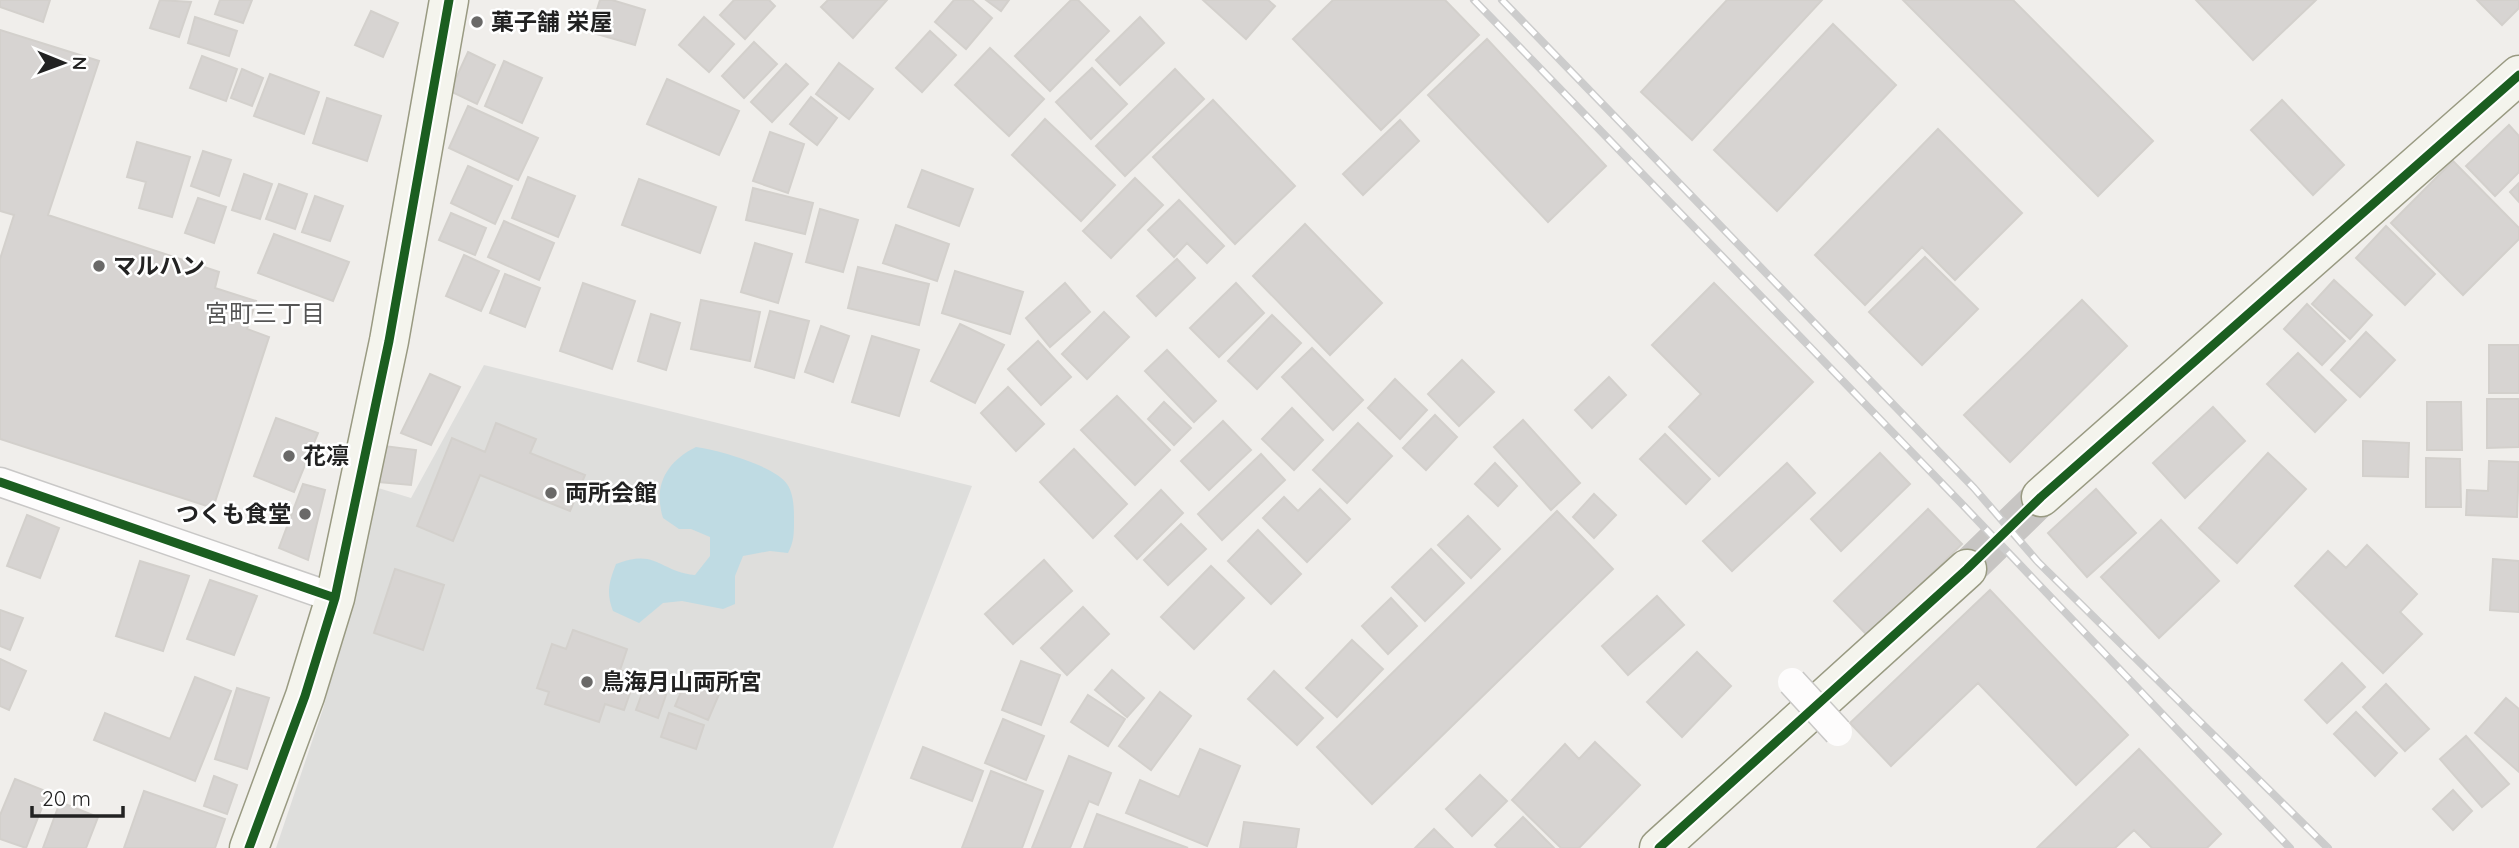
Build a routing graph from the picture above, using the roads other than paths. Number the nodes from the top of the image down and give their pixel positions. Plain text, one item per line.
1 (449, 0) edge
2 (2519, 75) edge
3 (0, 482) edge
4 (2041, 497) tunnel mouth
5 (1967, 569) tunnel mouth
6 (335, 598) junction
7 (1792, 682) dead end
8 (1838, 732) dead end
9 (249, 848) edge
10 (1659, 848) edge

1 - 6 street
2 - 4 street
3 - 6 street
5 - 10 street
6 - 9 street
7 - 8 street, bridge

